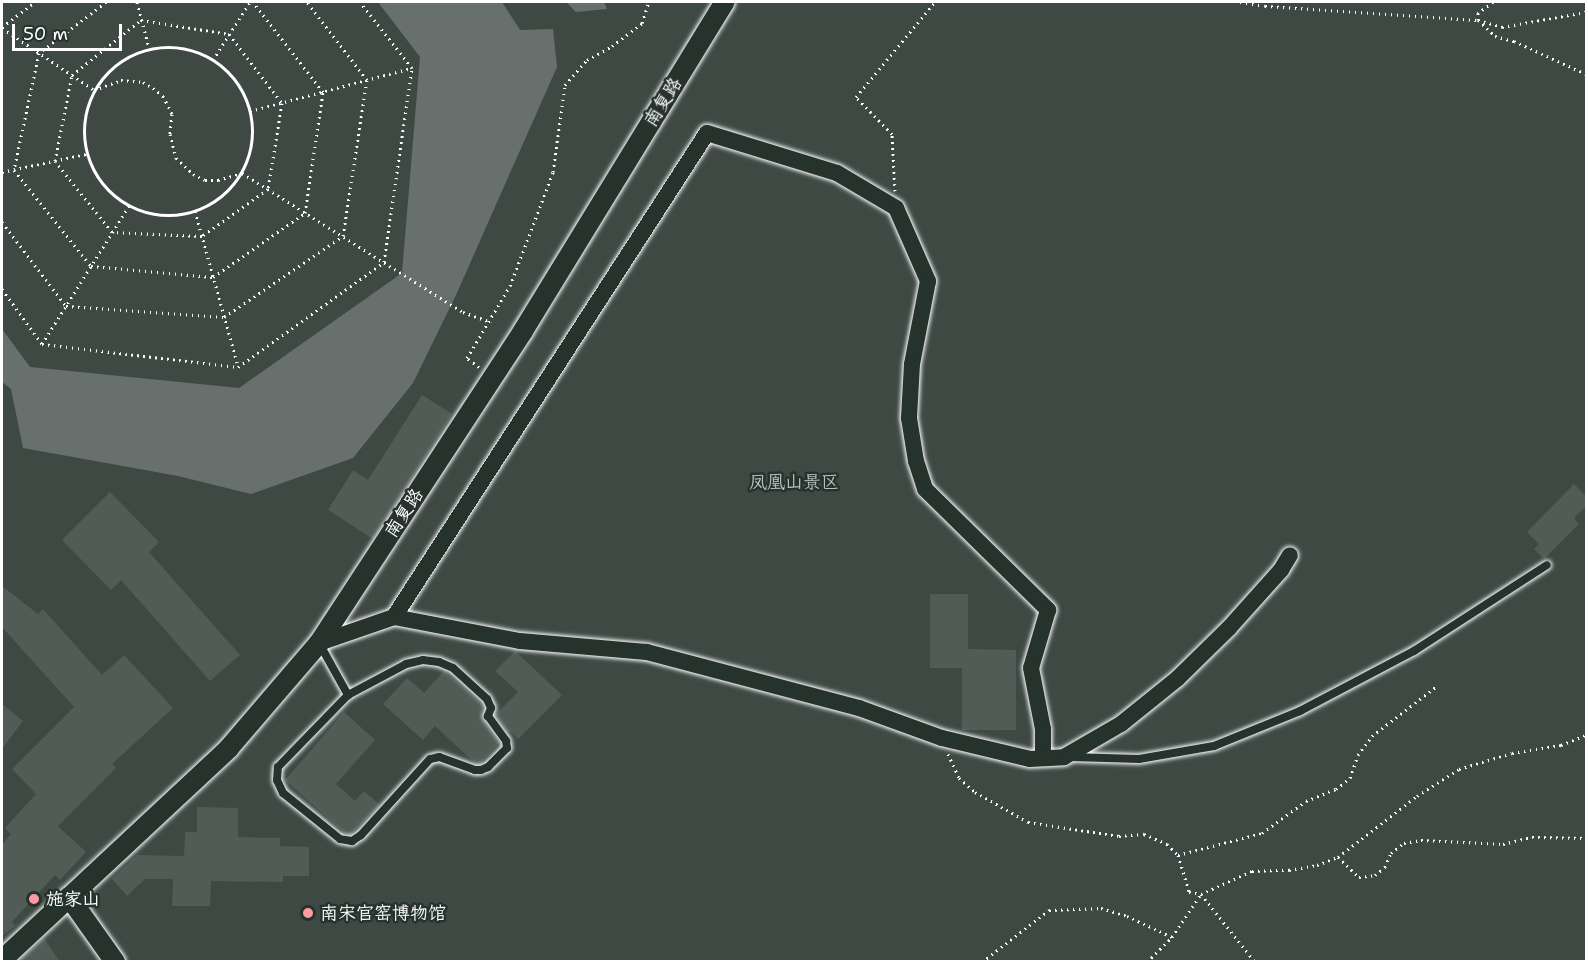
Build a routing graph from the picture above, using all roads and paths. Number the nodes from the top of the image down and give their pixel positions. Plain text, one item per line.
1 (35, 2) edge
2 (106, 2) edge
3 (137, 2) edge
4 (251, 2) edge
5 (307, 2) edge
6 (360, 2) edge
7 (649, 2) edge
8 (725, 2) edge
9 (935, 2) edge
10 (1240, 2) edge
11 (1493, 2) edge
12 (1587, 12) edge
13 (141, 20) junction
14 (1478, 20) junction
15 (2, 27) edge
16 (229, 34) junction
17 (149, 48) junction
18 (39, 53) junction
19 (213, 60) junction
20 (412, 68) junction
21 (1587, 74) edge
22 (72, 75) junction
23 (367, 80) junction
24 (94, 90) junction
25 (323, 92) junction
26 (282, 103) junction
27 (250, 111) junction
28 (86, 154) junction
29 (55, 161) junction
30 (14, 170) junction
31 (2, 172) edge
32 (242, 173) junction
33 (268, 189) junction
34 (129, 206) junction
35 (896, 208) junction
36 (195, 211) junction
37 (304, 213) junction
38 (2, 222) edge
39 (112, 232) junction
40 (202, 236) junction
41 (343, 236) junction
42 (384, 262) junction
43 (91, 266) junction
44 (213, 276) junction
45 (2, 289) edge
46 (66, 306) junction
47 (224, 317) junction
48 (491, 322) junction
49 (42, 344) junction
50 (238, 367) junction
51 (493, 376) junction
52 (1290, 555) dead end
53 (1547, 565) dead end
54 (394, 617) junction
55 (319, 643) junction
56 (1437, 686) dead end
57 (348, 695) junction
58 (1587, 735) edge
59 (942, 738) junction
60 (1064, 757) junction
61 (1043, 758) junction
62 (1587, 838) edge
63 (1178, 855) junction
64 (1338, 857) junction
65 (1201, 894) junction
66 (69, 897) junction
67 (1172, 937) junction
68 (2, 960) edge
69 (115, 962) edge
70 (982, 962) edge
71 (1147, 962) edge
72 (1256, 962) edge

1 - 15 path
2 - 18 path
3 - 13 path
4 - 16 path
4 - 25 path
5 - 23 path
6 - 20 path
7 - 48 path
8 - 51 street, 南复路
9 - 35 path
10 - 14 path
11 - 14 path
12 - 14 path
13 - 16 path
13 - 17 path
13 - 22 path
14 - 21 path
15 - 18 path
16 - 19 path
16 - 26 path
17 - 19 path
17 - 24 path
18 - 22 path
18 - 30 path
19 - 27 path
20 - 23 path
20 - 42 path
22 - 24 path
22 - 29 path
23 - 25 path
23 - 41 path
24 - 28 path
24 - 32 path
25 - 26 path
25 - 37 path
26 - 27 path
26 - 33 path
27 - 32 path
28 - 29 path
28 - 34 path
29 - 30 path
29 - 39 path
30 - 31 path
30 - 43 path
32 - 33 path
32 - 36 path
33 - 37 path
33 - 40 path
34 - 36 path
34 - 39 path
35 - 54 street
35 - 61 street
36 - 40 path
37 - 41 path
37 - 44 path
38 - 46 path
39 - 40 path
39 - 43 path
40 - 44 path
41 - 42 path
41 - 47 path
42 - 48 path
42 - 50 path
43 - 44 path
43 - 46 path
44 - 47 path
45 - 49 path
46 - 47 path
46 - 49 path
47 - 50 path
48 - 51 path
49 - 50 path
51 - 55 street, 南复路
52 - 60 street
53 - 60 lane
54 - 55 street
54 - 59 street
55 - 57 lane
55 - 66 street, 南复路
56 - 63 path
57 - 57 lane
58 - 64 path
59 - 61 street
59 - 63 path
60 - 61 street
62 - 64 path
63 - 65 path
64 - 65 path
65 - 67 path
65 - 72 path
66 - 68 street, 南复路
66 - 69 street
67 - 70 path
67 - 71 path

